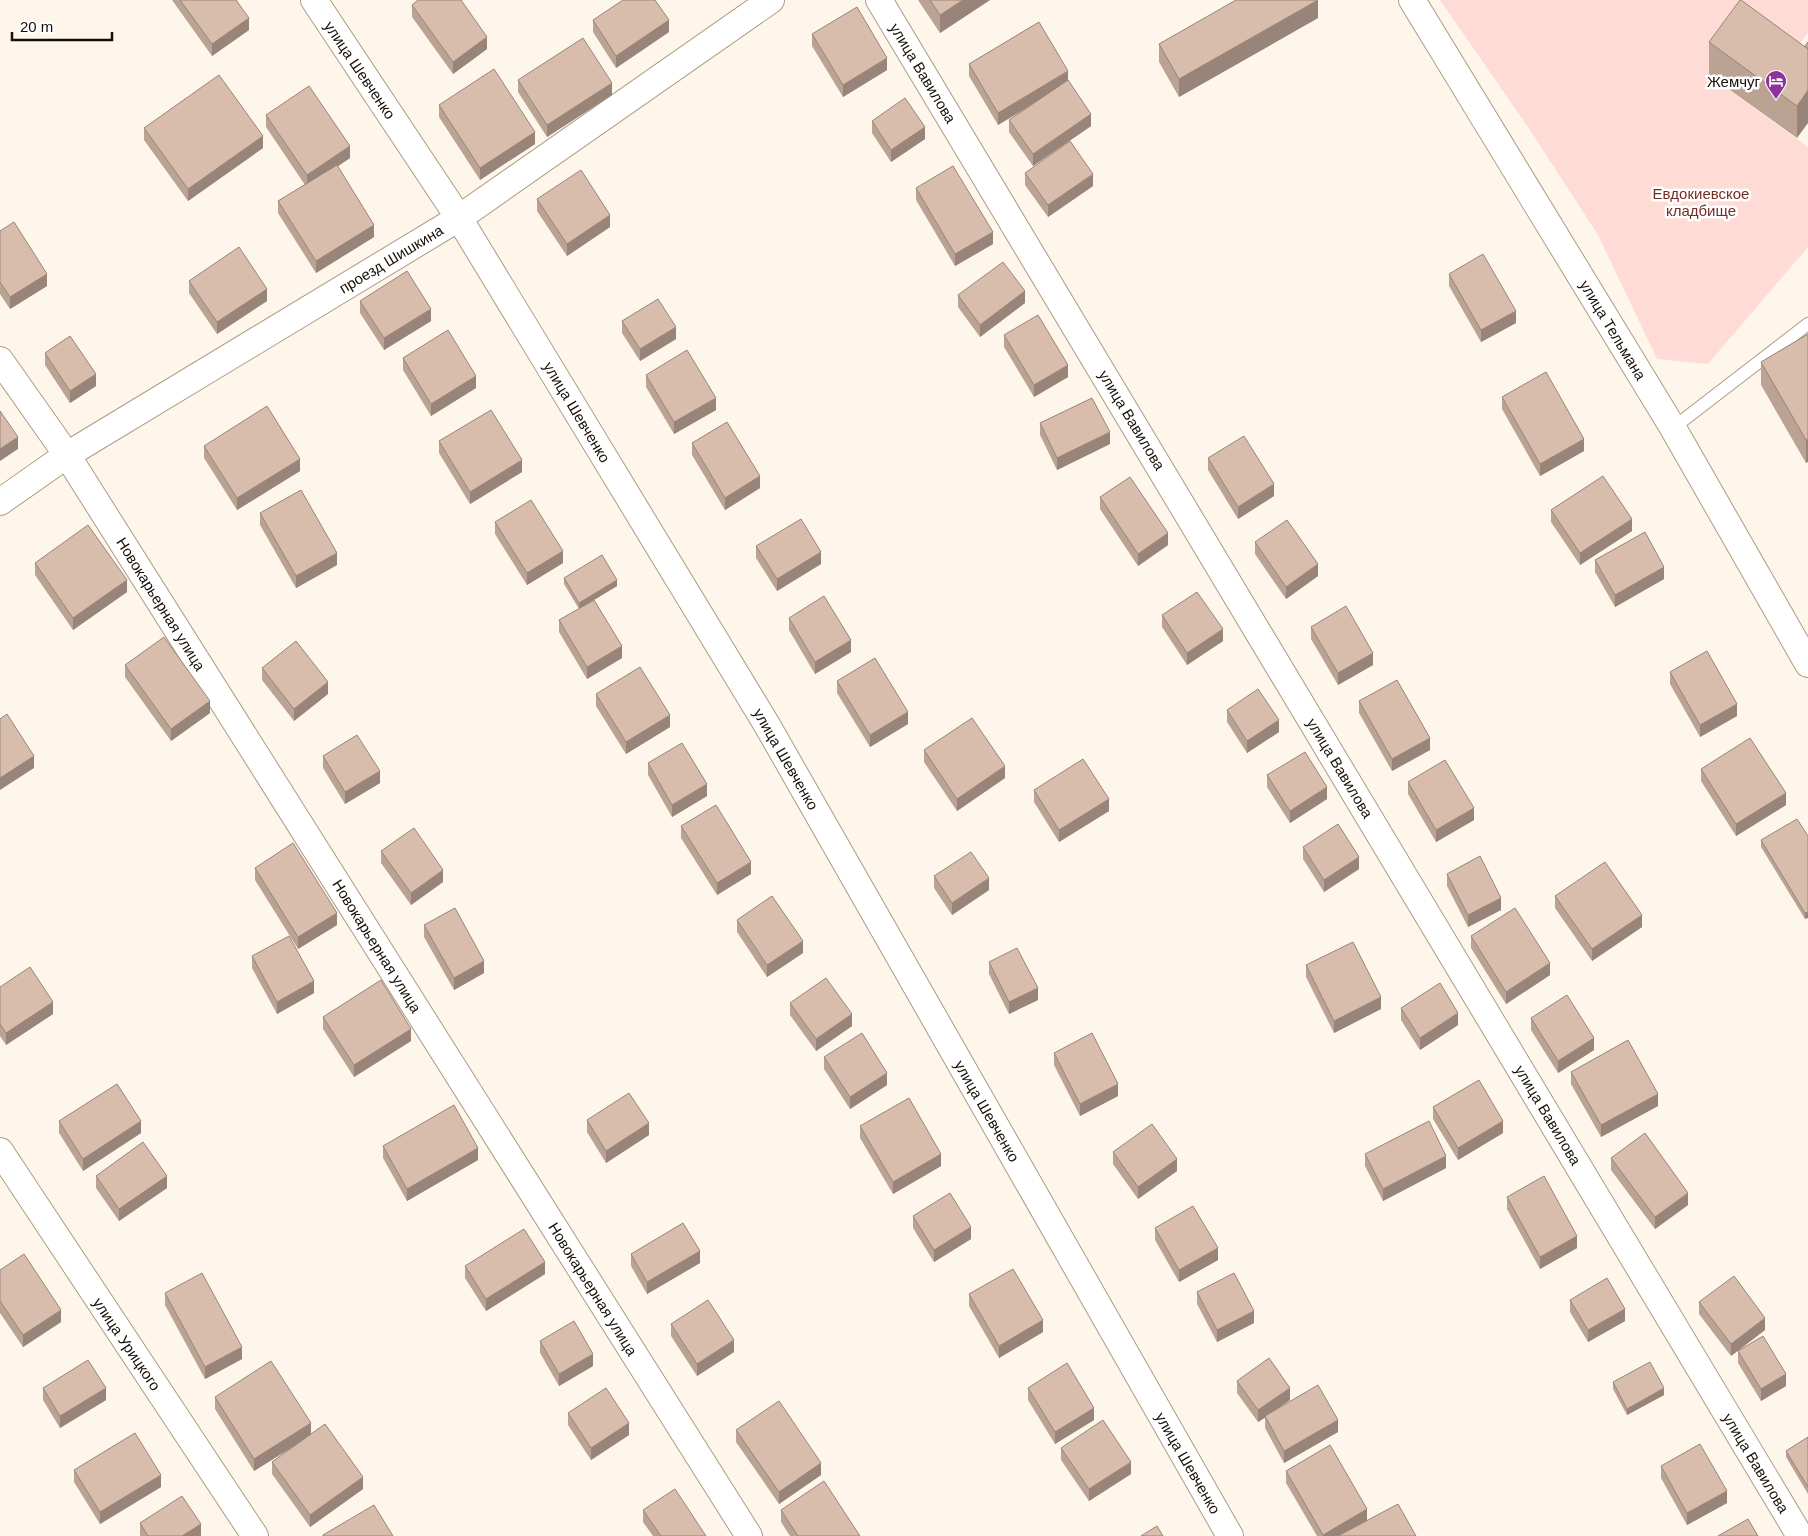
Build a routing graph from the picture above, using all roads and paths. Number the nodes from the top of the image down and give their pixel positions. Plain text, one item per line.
1 (314, 0) edge
2 (771, 0) edge
3 (879, 0) edge
4 (1412, 0) edge
5 (459, 218) junction
6 (1808, 324) edge
7 (0, 360) edge
8 (1673, 428) junction
9 (67, 455) junction
10 (0, 502) edge
11 (1808, 664) edge
12 (0, 1151) edge
13 (255, 1536) edge
14 (749, 1536) edge
15 (1230, 1536) edge
16 (1800, 1536) edge

1 - 5 street, улица Шевченко
2 - 5 street, проезд Шишкина
3 - 16 street, улица Вавилова
4 - 8 street, улица Тельмана
5 - 9 street, проезд Шишкина
5 - 15 street, улица Шевченко
6 - 8 lane
7 - 9 street, Новокарьерная улица
8 - 11 street, улица Тельмана
9 - 10 street, проезд Шишкина
9 - 14 street, Новокарьерная улица
12 - 13 street, улица Урицкого

